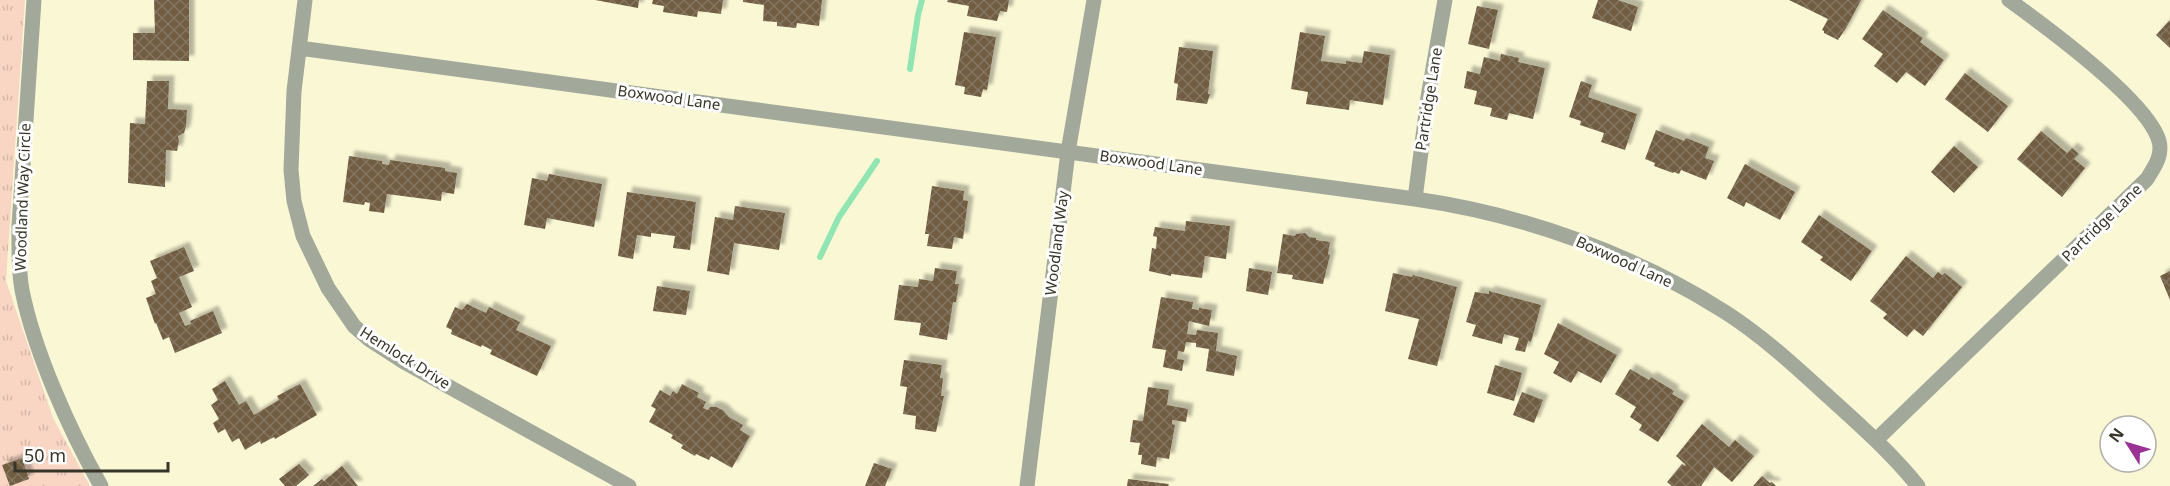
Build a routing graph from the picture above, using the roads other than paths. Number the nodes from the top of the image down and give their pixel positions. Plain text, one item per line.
1 (34, 0) edge
2 (305, 0) edge
3 (1094, 0) edge
4 (1445, 0) edge
5 (2009, 0) edge
6 (299, 48) junction
7 (1068, 152) junction
8 (1415, 199) junction
9 (1876, 440) junction
10 (101, 486) edge
11 (629, 486) edge
12 (1027, 486) edge
13 (1918, 486) edge

1 - 10 street, Woodland Way Circle
2 - 6 street, Hemlock Drive
3 - 7 street, Woodland Way
4 - 8 street, Partridge Lane
5 - 9 street, Partridge Lane
6 - 7 street, Boxwood Lane
6 - 11 street, Hemlock Drive
7 - 8 street, Boxwood Lane
7 - 12 street, Woodland Way
8 - 9 street, Boxwood Lane
9 - 13 street, Boxwood Lane

